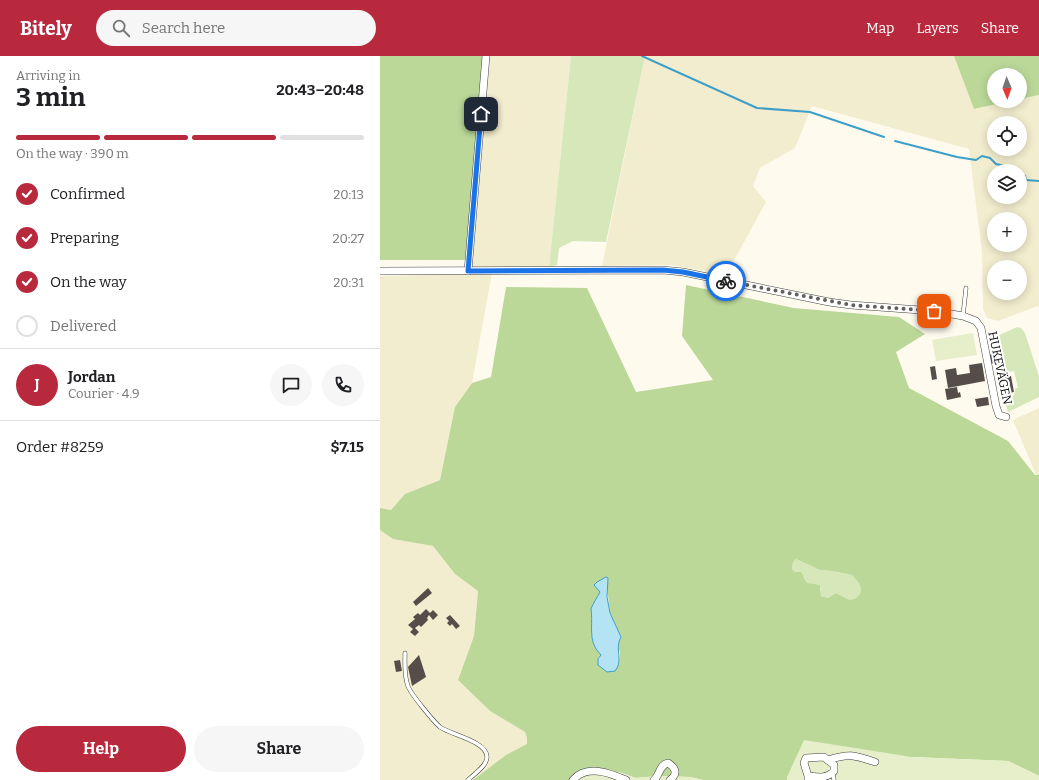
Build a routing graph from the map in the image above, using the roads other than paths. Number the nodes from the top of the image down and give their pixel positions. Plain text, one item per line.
1 (486, 56) edge
2 (380, 271) edge
3 (468, 271) junction
4 (966, 288) dead end
5 (963, 316) junction
6 (1006, 417) dead end
7 (406, 652) dead end
8 (828, 760) junction
9 (875, 762) dead end
10 (833, 776) edge
11 (808, 778) edge
12 (468, 780) edge
13 (573, 780) edge
14 (626, 780) edge
15 (654, 780) edge
16 (670, 780) edge

1 - 3 street
2 - 3 street, HUKEVÄGEN
3 - 5 street, HUKEVÄGEN
4 - 5 lane
5 - 6 street, HUKEVÄGEN
7 - 12 lane
8 - 9 street
8 - 10 street
8 - 11 street
10 - 11 street
13 - 14 street
15 - 16 street

